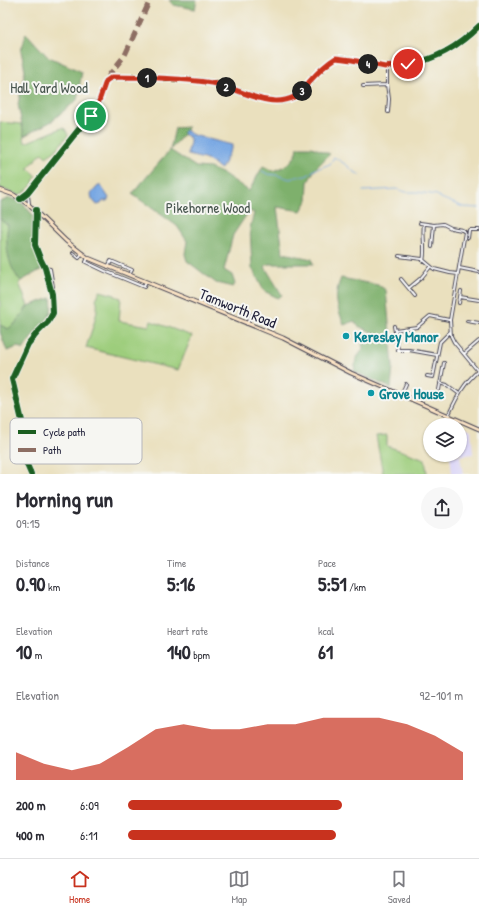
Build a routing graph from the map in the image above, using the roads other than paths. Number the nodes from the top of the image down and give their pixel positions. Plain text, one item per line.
1 (479, 26) edge
2 (387, 67) junction
3 (387, 85) junction
4 (363, 86) dead end
5 (388, 112) dead end
6 (0, 190) edge
7 (28, 194) junction
8 (20, 199) junction
9 (29, 205) junction
10 (36, 210) junction
11 (43, 217) junction
12 (35, 218) junction
13 (420, 223) dead end
14 (424, 224) junction
15 (434, 225) junction
16 (479, 230) edge
17 (468, 238) dead end
18 (432, 247) dead end
19 (73, 253) dead end
20 (82, 253) junction
21 (399, 256) dead end
22 (88, 258) junction
23 (423, 261) junction
24 (108, 266) junction
25 (430, 267) junction
26 (459, 268) junction
27 (479, 272) edge
28 (458, 274) junction
29 (129, 275) junction
30 (401, 278) dead end
31 (146, 282) junction
32 (409, 288) junction
33 (461, 291) dead end
34 (415, 296) dead end
35 (460, 297) junction
36 (479, 300) edge
37 (459, 303) dead end
38 (258, 312) dead end
39 (450, 320) junction
40 (467, 321) dead end
41 (479, 323) edge
42 (248, 324) junction
43 (394, 326) dead end
44 (395, 330) junction
45 (450, 332) junction
46 (479, 341) edge
47 (464, 354) junction
48 (437, 355) junction
49 (444, 363) dead end
50 (478, 370) edge
51 (426, 376) dead end
52 (440, 383) junction
53 (406, 384) dead end
54 (439, 390) dead end
55 (458, 393) junction
56 (401, 395) junction
57 (448, 416) junction
58 (21, 418) edge
59 (479, 429) edge
60 (27, 464) edge
61 (31, 474) edge

1 - 2 street
2 - 3 street
2 - 7 street
3 - 4 street
3 - 5 street
6 - 8 main road, Tamworth Road
7 - 8 street
7 - 9 street
8 - 9 main road, Tamworth Road
9 - 10 main road, Tamworth Road
10 - 11 main road, Tamworth Road
10 - 12 street
11 - 12 street
11 - 20 main road, Tamworth Road
12 - 58 street
13 - 14 street
14 - 15 street
14 - 23 street
15 - 18 street
15 - 26 street
16 - 17 street
19 - 20 street
20 - 22 main road, Tamworth Road
21 - 23 street
22 - 24 main road, Tamworth Road
22 - 31 street
23 - 25 street
24 - 29 main road, Tamworth Road
24 - 29 street
25 - 28 street
25 - 32 street
26 - 27 street
26 - 28 street
28 - 39 street
29 - 31 main road, Tamworth Road
30 - 32 street
31 - 42 main road, Tamworth Road
32 - 34 street
33 - 35 street
35 - 36 street
35 - 37 street
38 - 42 street
39 - 44 street
39 - 45 street
40 - 41 street
42 - 56 main road, Tamworth Road
43 - 44 street
44 - 48 street
45 - 47 street
45 - 48 street
46 - 47 street
47 - 50 street
48 - 51 street
49 - 52 street
50 - 55 street
52 - 54 street
52 - 55 street
53 - 56 street
55 - 57 street
56 - 57 main road, Tamworth Road
57 - 59 main road, Tamworth Road
60 - 61 street

